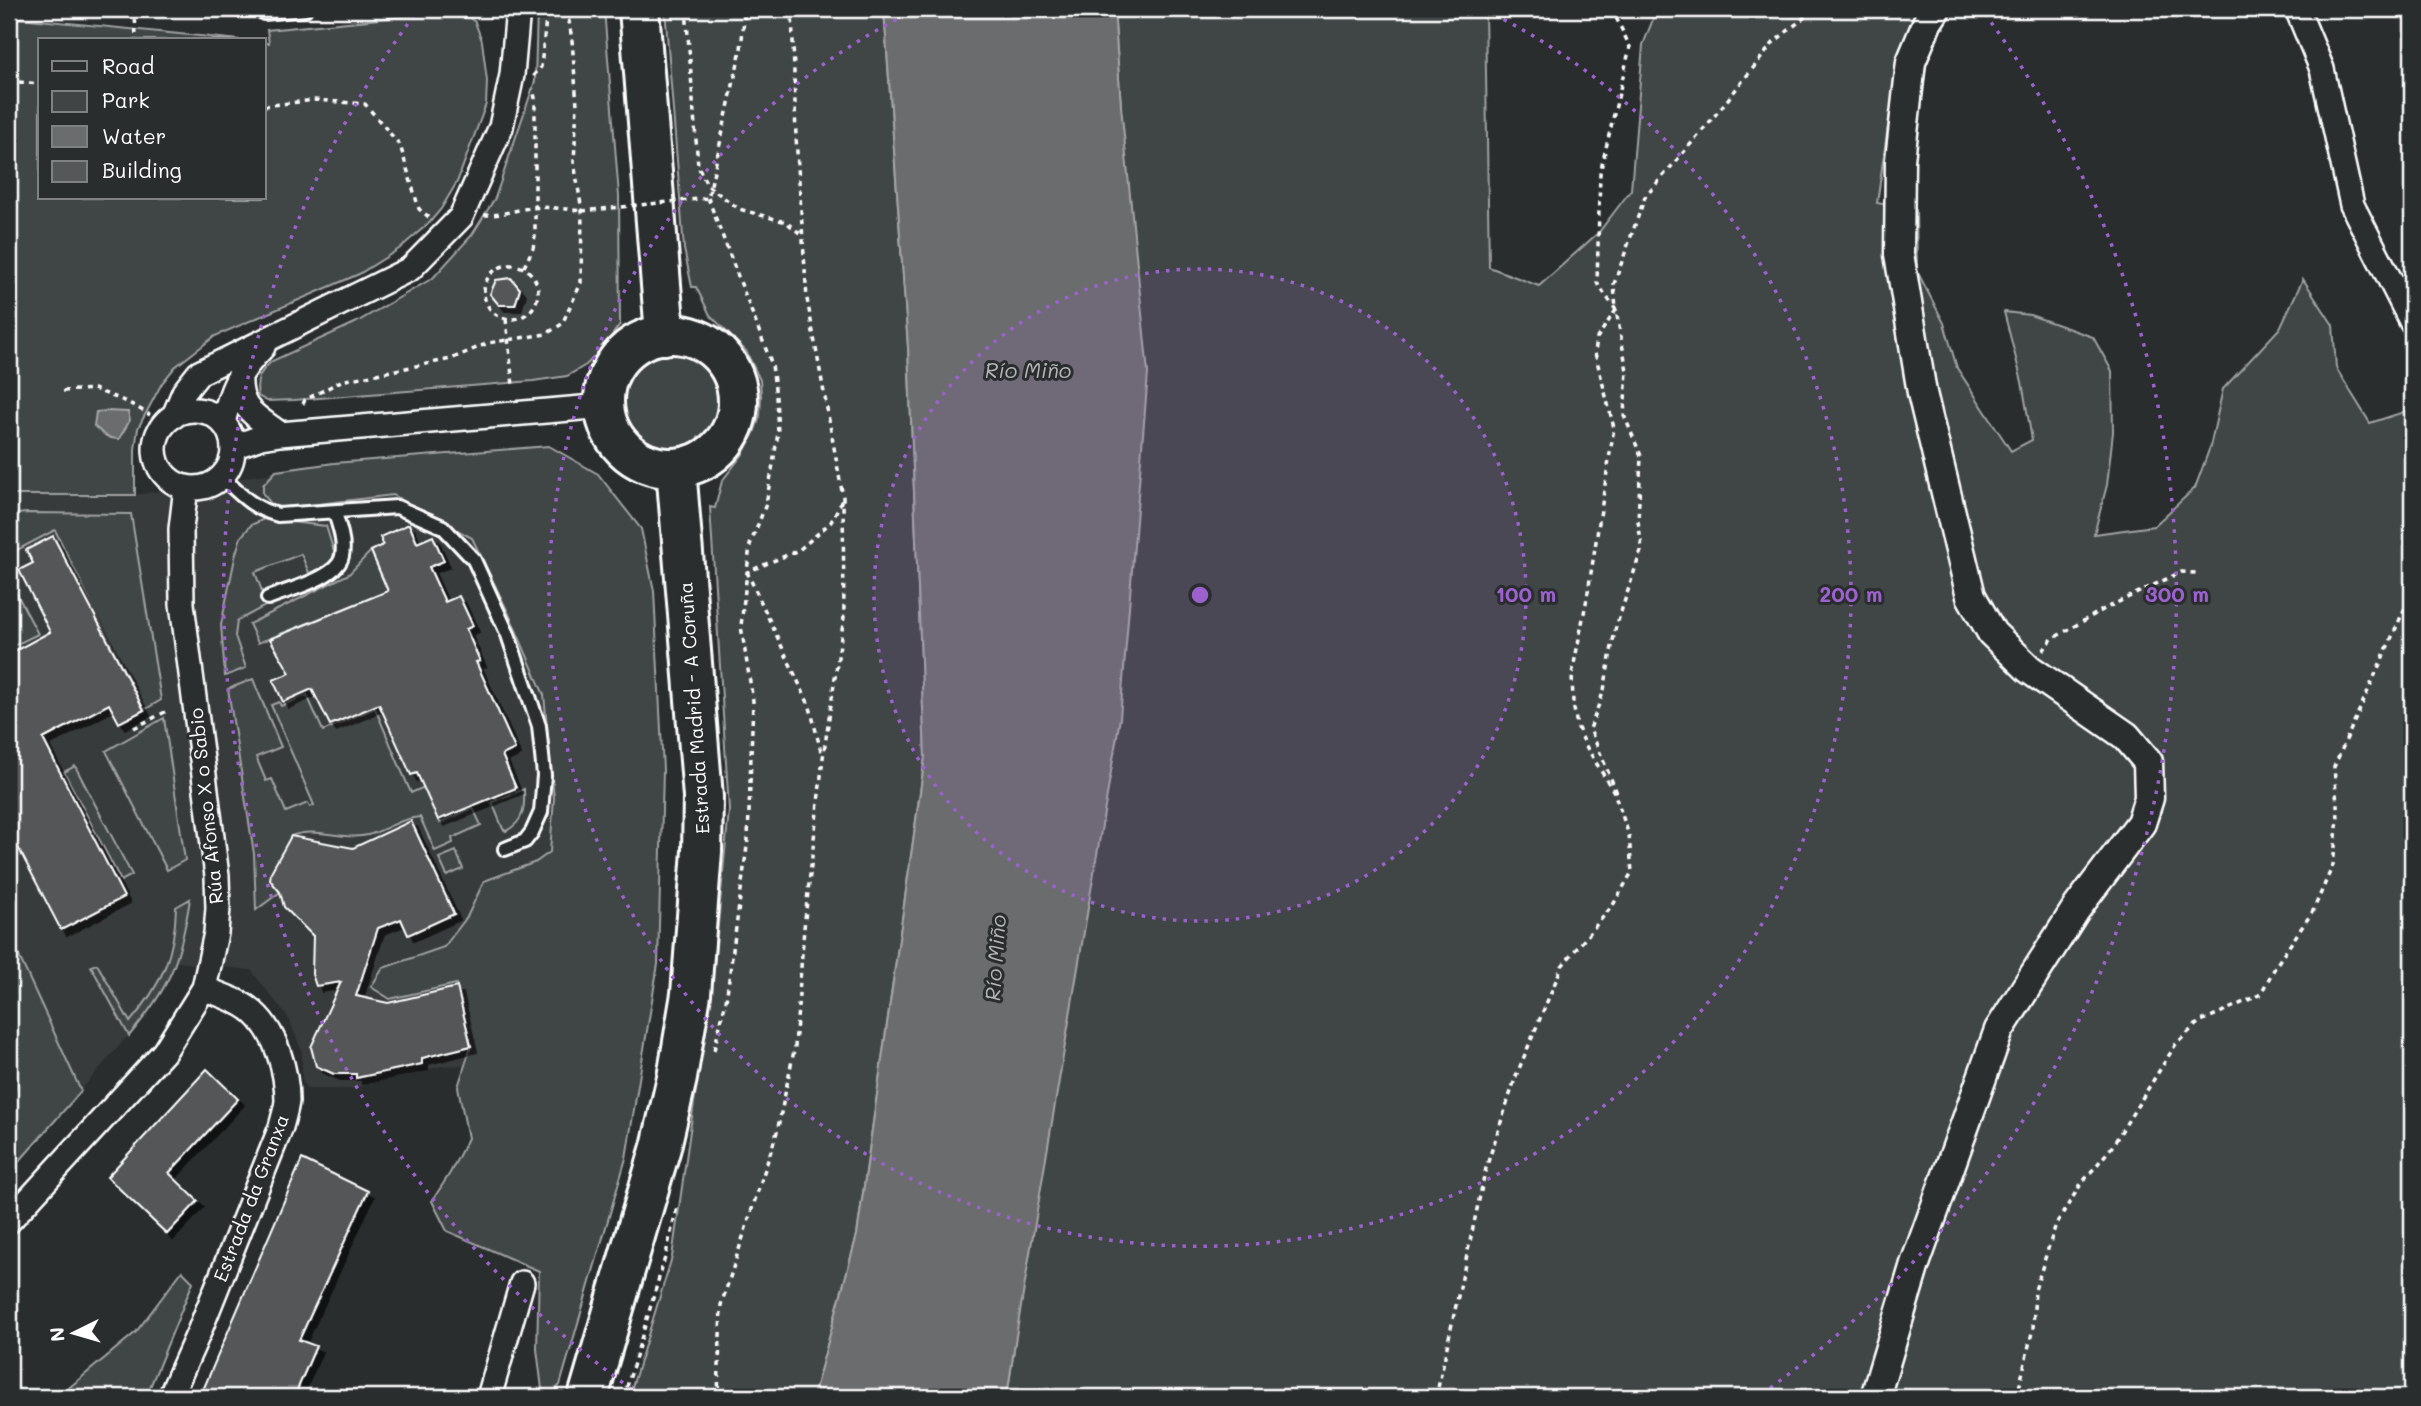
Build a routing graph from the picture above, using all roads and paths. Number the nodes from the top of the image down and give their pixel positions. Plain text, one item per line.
1 (135, 9) edge
2 (305, 9) edge
3 (518, 9) edge
4 (547, 9) edge
5 (567, 9) edge
6 (639, 9) edge
7 (686, 9) edge
8 (745, 9) edge
9 (792, 9) edge
10 (1612, 9) edge
11 (1815, 9) edge
12 (1936, 9) edge
13 (2297, 9) edge
14 (264, 13) dead end
15 (136, 38) edge
16 (530, 77) dead end
17 (9, 81) edge
18 (38, 84) edge
19 (533, 88) dead end
20 (266, 106) edge
21 (708, 198) junction
22 (534, 207) junction
23 (582, 211) junction
24 (482, 215) dead end
25 (432, 220) dead end
26 (803, 235) junction
27 (524, 267) junction
28 (1616, 310) junction
29 (506, 319) junction
30 (2412, 323) edge
31 (665, 335) junction
32 (272, 337) junction
33 (508, 341) junction
34 (241, 371) junction
35 (513, 386) dead end
36 (63, 391) dead end
37 (303, 404) dead end
38 (605, 406) junction
39 (149, 415) dead end
40 (174, 416) junction
41 (223, 423) junction
42 (280, 434) junction
43 (233, 447) junction
44 (676, 468) junction
45 (222, 477) junction
46 (186, 487) junction
47 (843, 497) junction
48 (335, 513) junction
49 (747, 572) junction
50 (2196, 573) dead end
51 (2412, 581) edge
52 (268, 598) dead end
53 (2029, 669) junction
54 (167, 710) dead end
55 (134, 728) dead end
56 (823, 758) junction
57 (1621, 812) junction
58 (505, 849) dead end
59 (204, 988) junction
60 (9, 1221) edge
61 (522, 1283) dead end
62 (170, 1397) edge
63 (489, 1397) edge
64 (588, 1397) edge
65 (718, 1397) edge
66 (1436, 1397) edge
67 (1875, 1397) edge
68 (2017, 1397) edge

1 - 15 path
2 - 14 lane
3 - 32 street
4 - 16 path
5 - 23 path
6 - 31 highway
7 - 26 path
8 - 21 path, bridge
9 - 26 path
10 - 28 path
11 - 28 path
12 - 53 street
13 - 30 street
17 - 18 path
19 - 22 path
20 - 25 path
21 - 23 path, bridge
21 - 49 path
22 - 23 path
22 - 24 path
22 - 27 path
23 - 33 path
26 - 47 path
27 - 29 path
27 - 29 path
28 - 57 path
28 - 57 path
29 - 33 path
31 - 38 highway
31 - 44 highway
32 - 34 street
32 - 40 street
33 - 35 path
33 - 37 path
34 - 41 street
34 - 42 street
36 - 39 path
38 - 42 street
38 - 44 highway
40 - 41 street
40 - 46 street
41 - 43 street
42 - 43 street
43 - 45 street
44 - 64 highway, Estrada Madrid - A Coruña
45 - 46 street
45 - 48 lane
46 - 59 street, Rúa Afonso X o Sabio
47 - 49 path
47 - 56 path
48 - 52 lane
48 - 58 lane
49 - 56 path
50 - 53 path
51 - 68 path
53 - 67 street
54 - 55 path
56 - 65 path
57 - 66 path
59 - 60 street, Rúa Afonso X o Sabio
59 - 62 street, Estrada da Granxa
61 - 63 street

